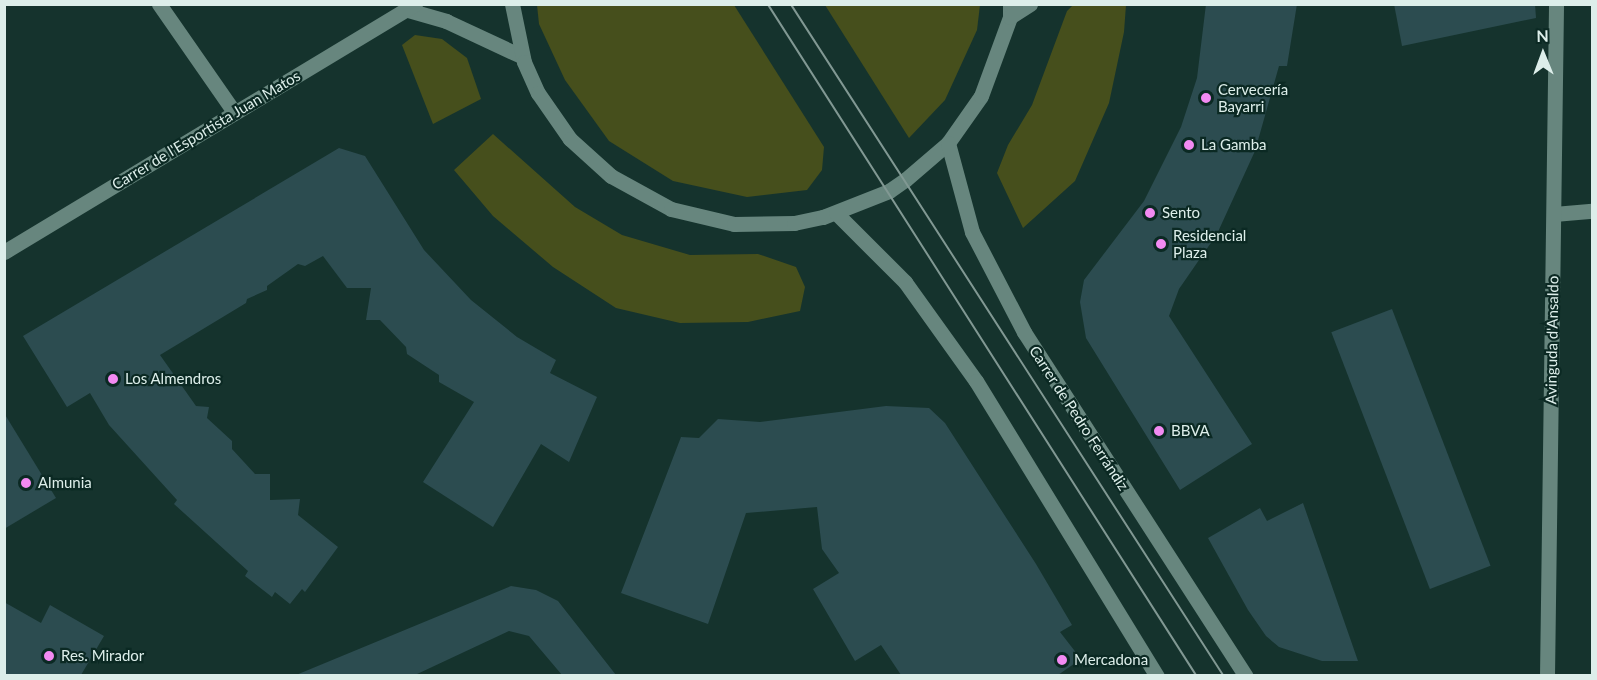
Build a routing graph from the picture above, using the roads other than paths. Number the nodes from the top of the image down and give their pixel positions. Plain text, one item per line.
1 (159, 4) edge
2 (512, 4) edge
3 (1030, 4) edge
4 (1556, 4) edge
5 (411, 7) edge
6 (1010, 11) edge
7 (521, 56) junction
8 (234, 112) junction
9 (948, 142) junction
10 (1593, 211) edge
11 (836, 213) junction
12 (1554, 214) junction
13 (4, 252) edge
14 (1158, 675) edge
15 (1246, 675) edge
16 (1547, 675) edge

1 - 8 street
2 - 7 street
3 - 6 street
4 - 12 street, Avinguda d'Ansaldo
5 - 7 street, Carrer de l'Esportista Juan Matos
5 - 8 street, Carrer de l'Esportista Juan Matos
6 - 9 street
7 - 11 street
8 - 13 street, Carrer de l'Esportista Juan Matos
9 - 11 street
9 - 15 street, Carrer de Pedro Ferrándiz
10 - 12 street
11 - 14 street
12 - 16 street, Avinguda d'Ansaldo

